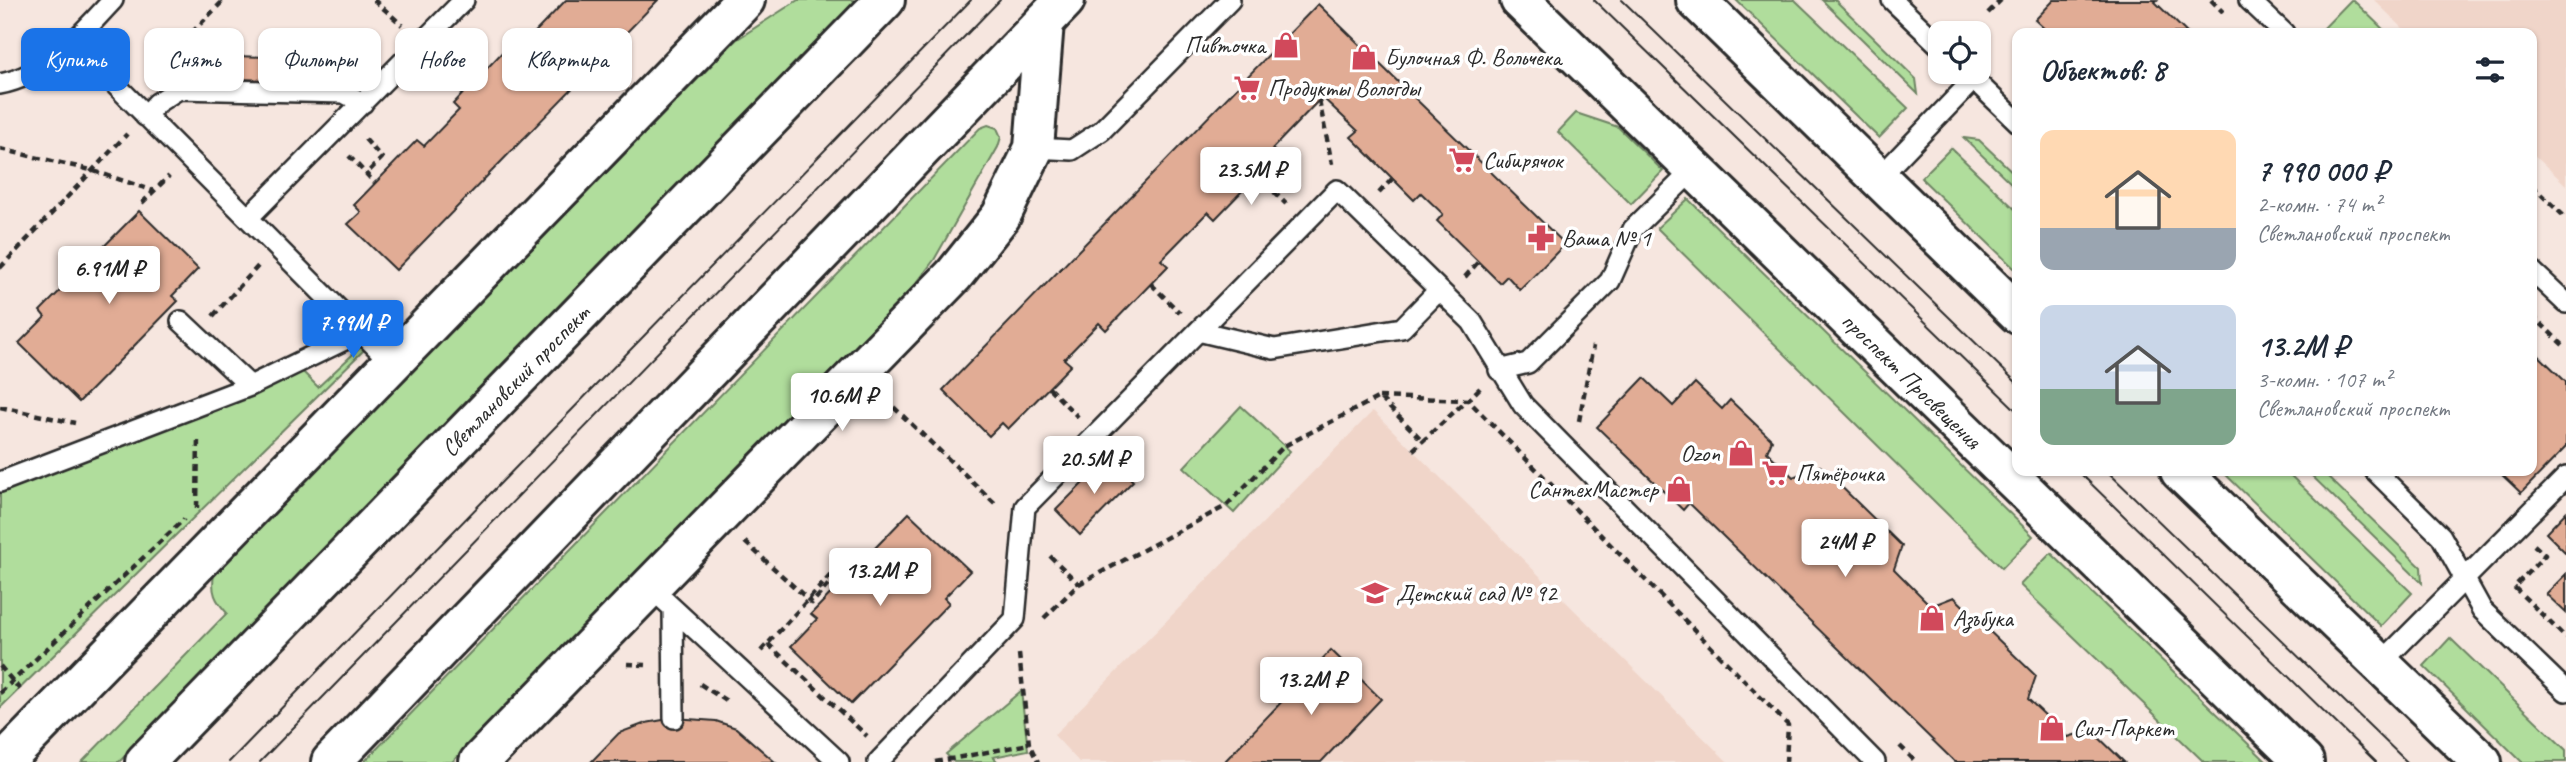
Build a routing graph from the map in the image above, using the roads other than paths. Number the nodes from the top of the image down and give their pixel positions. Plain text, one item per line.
1 (113, 0) edge
2 (464, 0) edge
3 (745, 0) edge
4 (885, 0) edge
5 (1230, 0) edge
6 (1520, 0) edge
7 (1696, 0) edge
8 (1892, 0) edge
9 (2249, 0) edge
10 (1054, 11) edge
11 (86, 28) edge
12 (2279, 28) edge
13 (1928, 35) edge
14 (21, 78) edge
15 (0, 84) edge
16 (1963, 84) edge
17 (1978, 84) edge
18 (122, 91) edge
19 (363, 103) junction
20 (145, 116) junction
21 (2012, 116) edge
22 (1034, 148) junction
23 (1694, 169) junction
24 (1878, 179) junction
25 (248, 218) junction
26 (2537, 276) edge
27 (1439, 290) junction
28 (2566, 303) edge
29 (2012, 308) edge
30 (181, 321) dead end
31 (1198, 331) junction
32 (361, 332) junction
33 (392, 363) junction
34 (1499, 370) junction
35 (250, 386) junction
36 (2185, 476) edge
37 (2380, 476) edge
38 (2566, 477) edge
39 (0, 482) edge
40 (2465, 579) junction
41 (662, 598) junction
42 (2380, 664) junction
43 (2566, 691) edge
44 (674, 718) dead end
45 (4, 762) edge
46 (145, 762) edge
47 (331, 762) edge
48 (479, 762) edge
49 (839, 762) edge
50 (878, 762) edge
51 (1875, 762) edge
52 (2304, 762) edge
53 (2482, 762) edge

1 - 11 lane
2 - 19 lane
3 - 33 main road
4 - 46 main road, Светлановский проспект
5 - 22 lane
6 - 23 main road, проспект Просвещения
7 - 24 main road
8 - 13 lane
9 - 12 lane
10 - 22 main road
10 - 47 main road
14 - 15 lane
16 - 24 lane
17 - 21 lane
18 - 20 lane
19 - 20 lane
19 - 25 lane
20 - 25 lane
22 - 41 main road
23 - 34 lane
23 - 52 main road, проспект Просвещения
24 - 29 main road
25 - 32 lane
26 - 28 lane
27 - 31 lane
27 - 31 lane
27 - 34 lane
30 - 35 lane
31 - 50 lane
32 - 33 lane
32 - 35 lane
33 - 45 main road
34 - 51 lane
35 - 39 lane
36 - 42 main road
37 - 40 lane
38 - 40 lane
40 - 42 lane
40 - 43 lane
41 - 44 lane
41 - 48 main road
41 - 49 lane
42 - 53 main road

